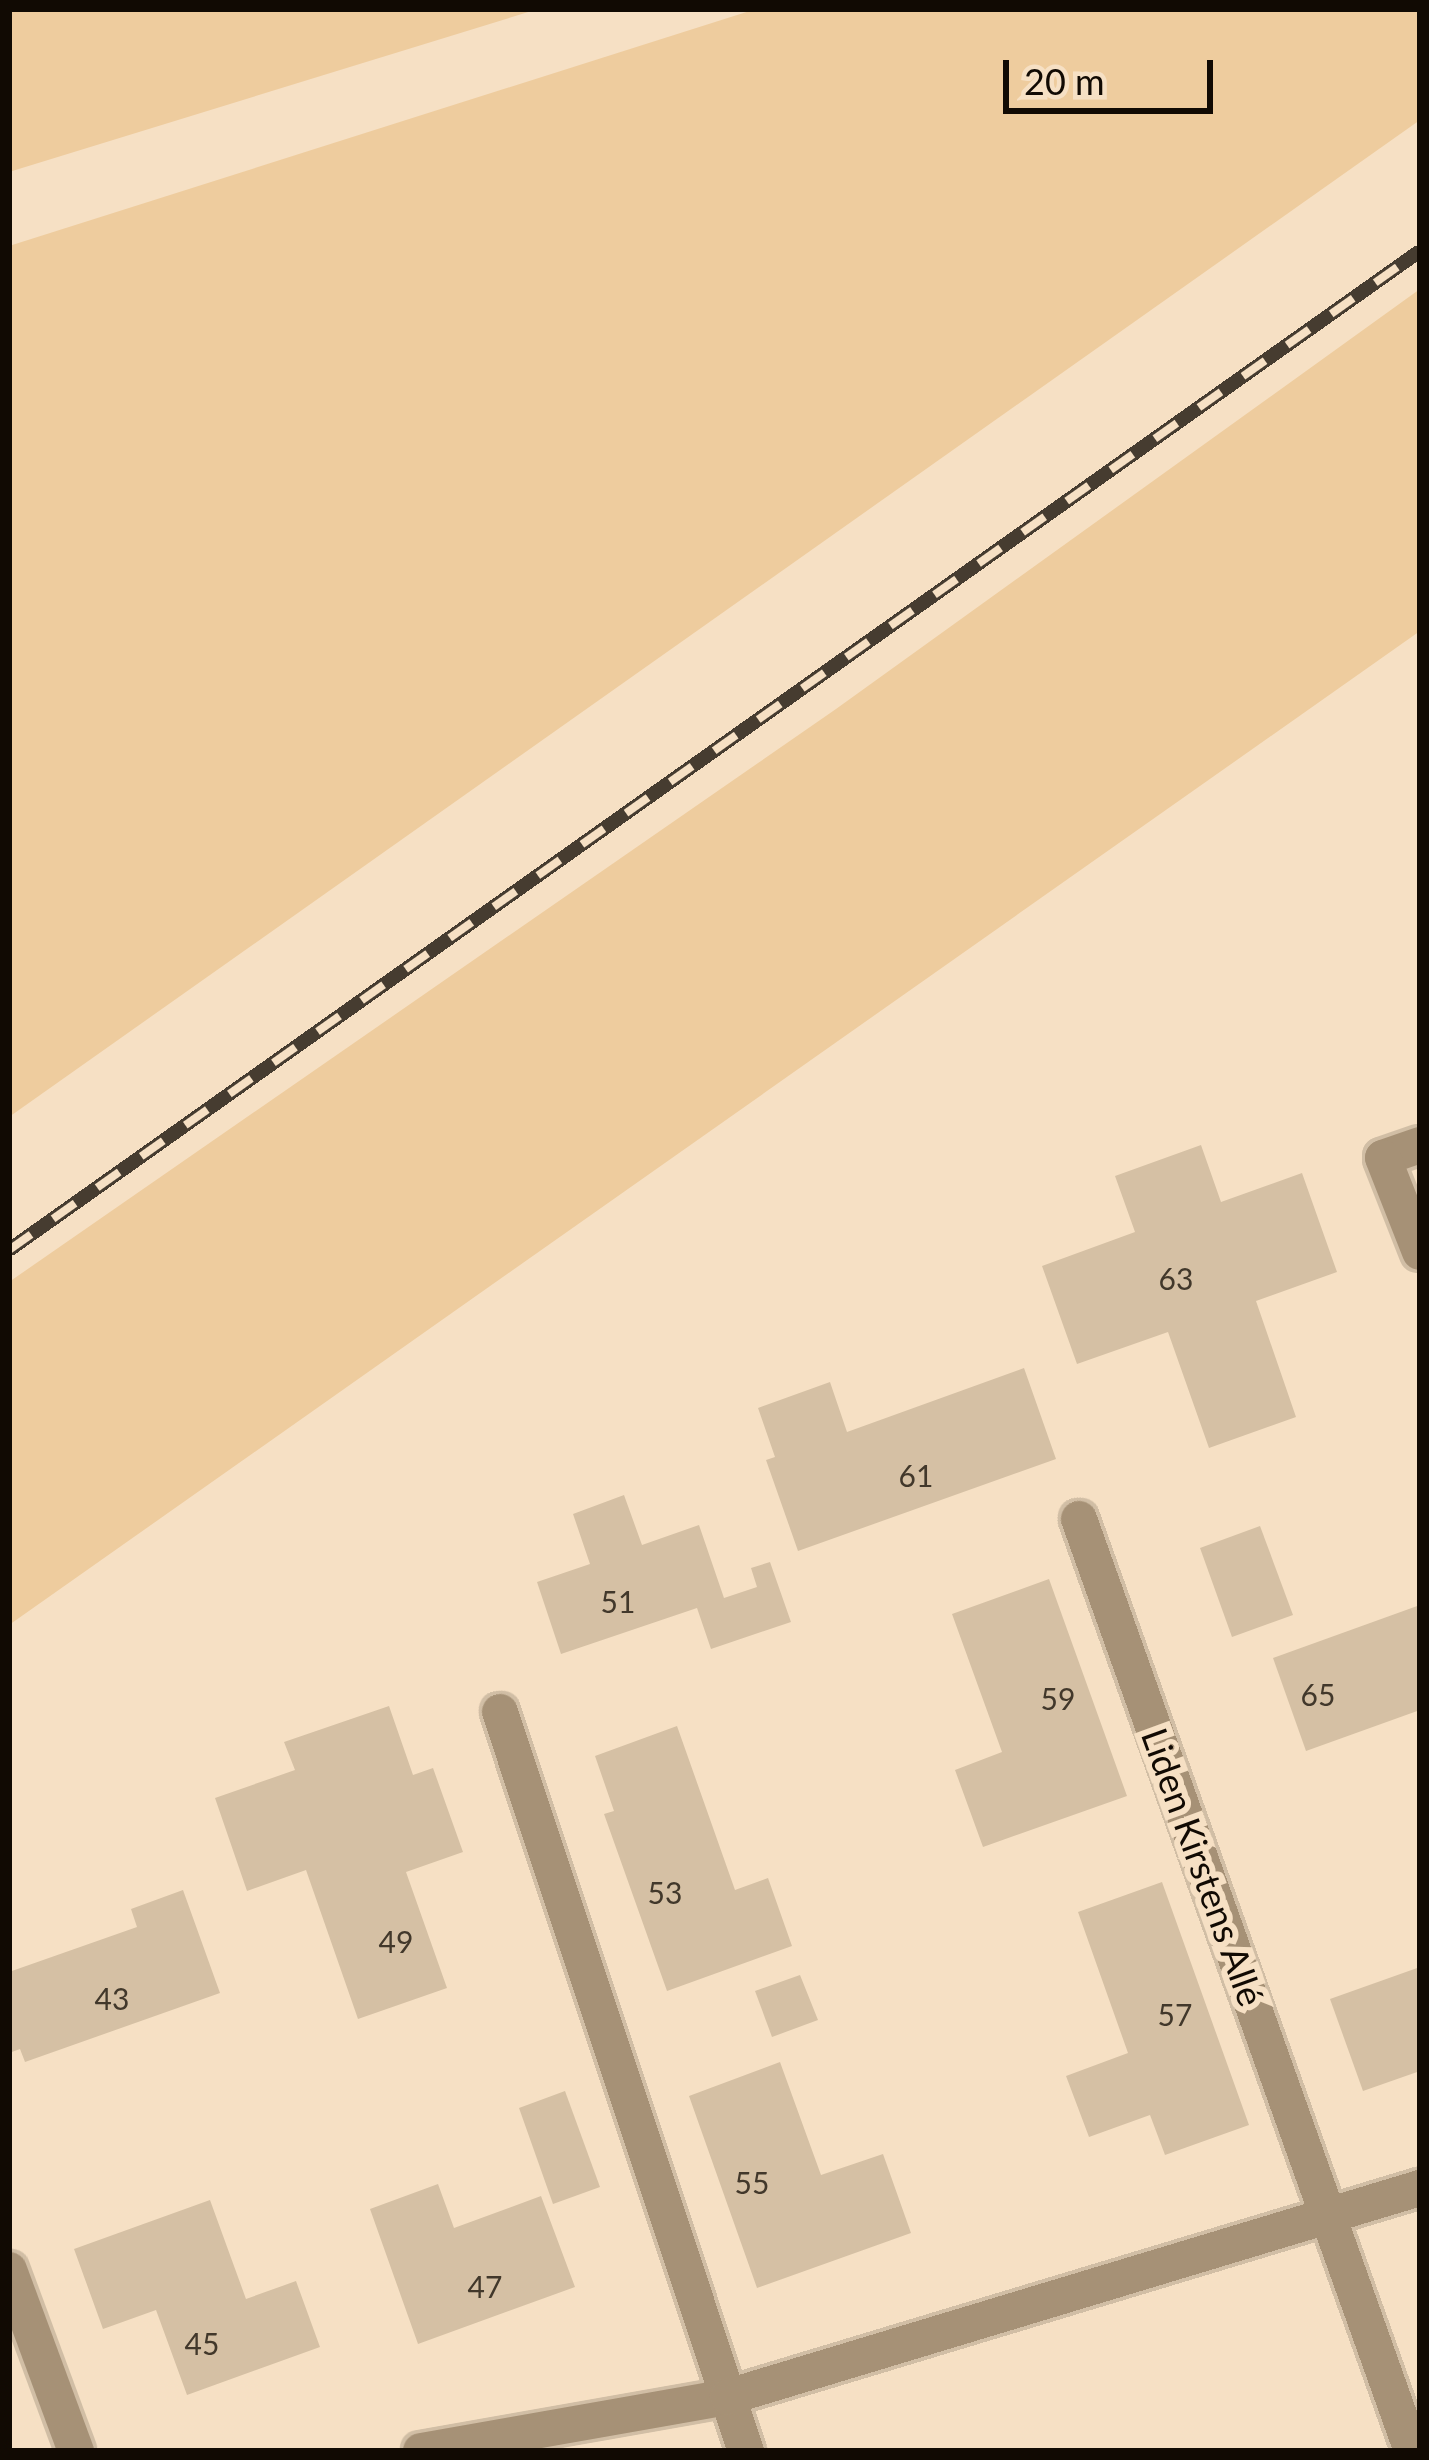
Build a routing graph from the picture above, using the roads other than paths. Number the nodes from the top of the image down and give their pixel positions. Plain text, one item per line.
1 (1420, 1145) edge
2 (1420, 1252) edge
3 (1078, 1519) dead end
4 (500, 1712) dead end
5 (1420, 2188) edge
6 (1328, 2215) junction
7 (9, 2270) edge
8 (728, 2397) junction
9 (76, 2451) edge
10 (421, 2451) edge
11 (746, 2451) edge
12 (1412, 2451) edge

1 - 2 street
3 - 6 street, Liden Kirstens Allé
4 - 8 street
5 - 6 street
6 - 8 street
6 - 12 street, Liden Kirstens Allé
7 - 9 street
8 - 10 street
8 - 11 street

